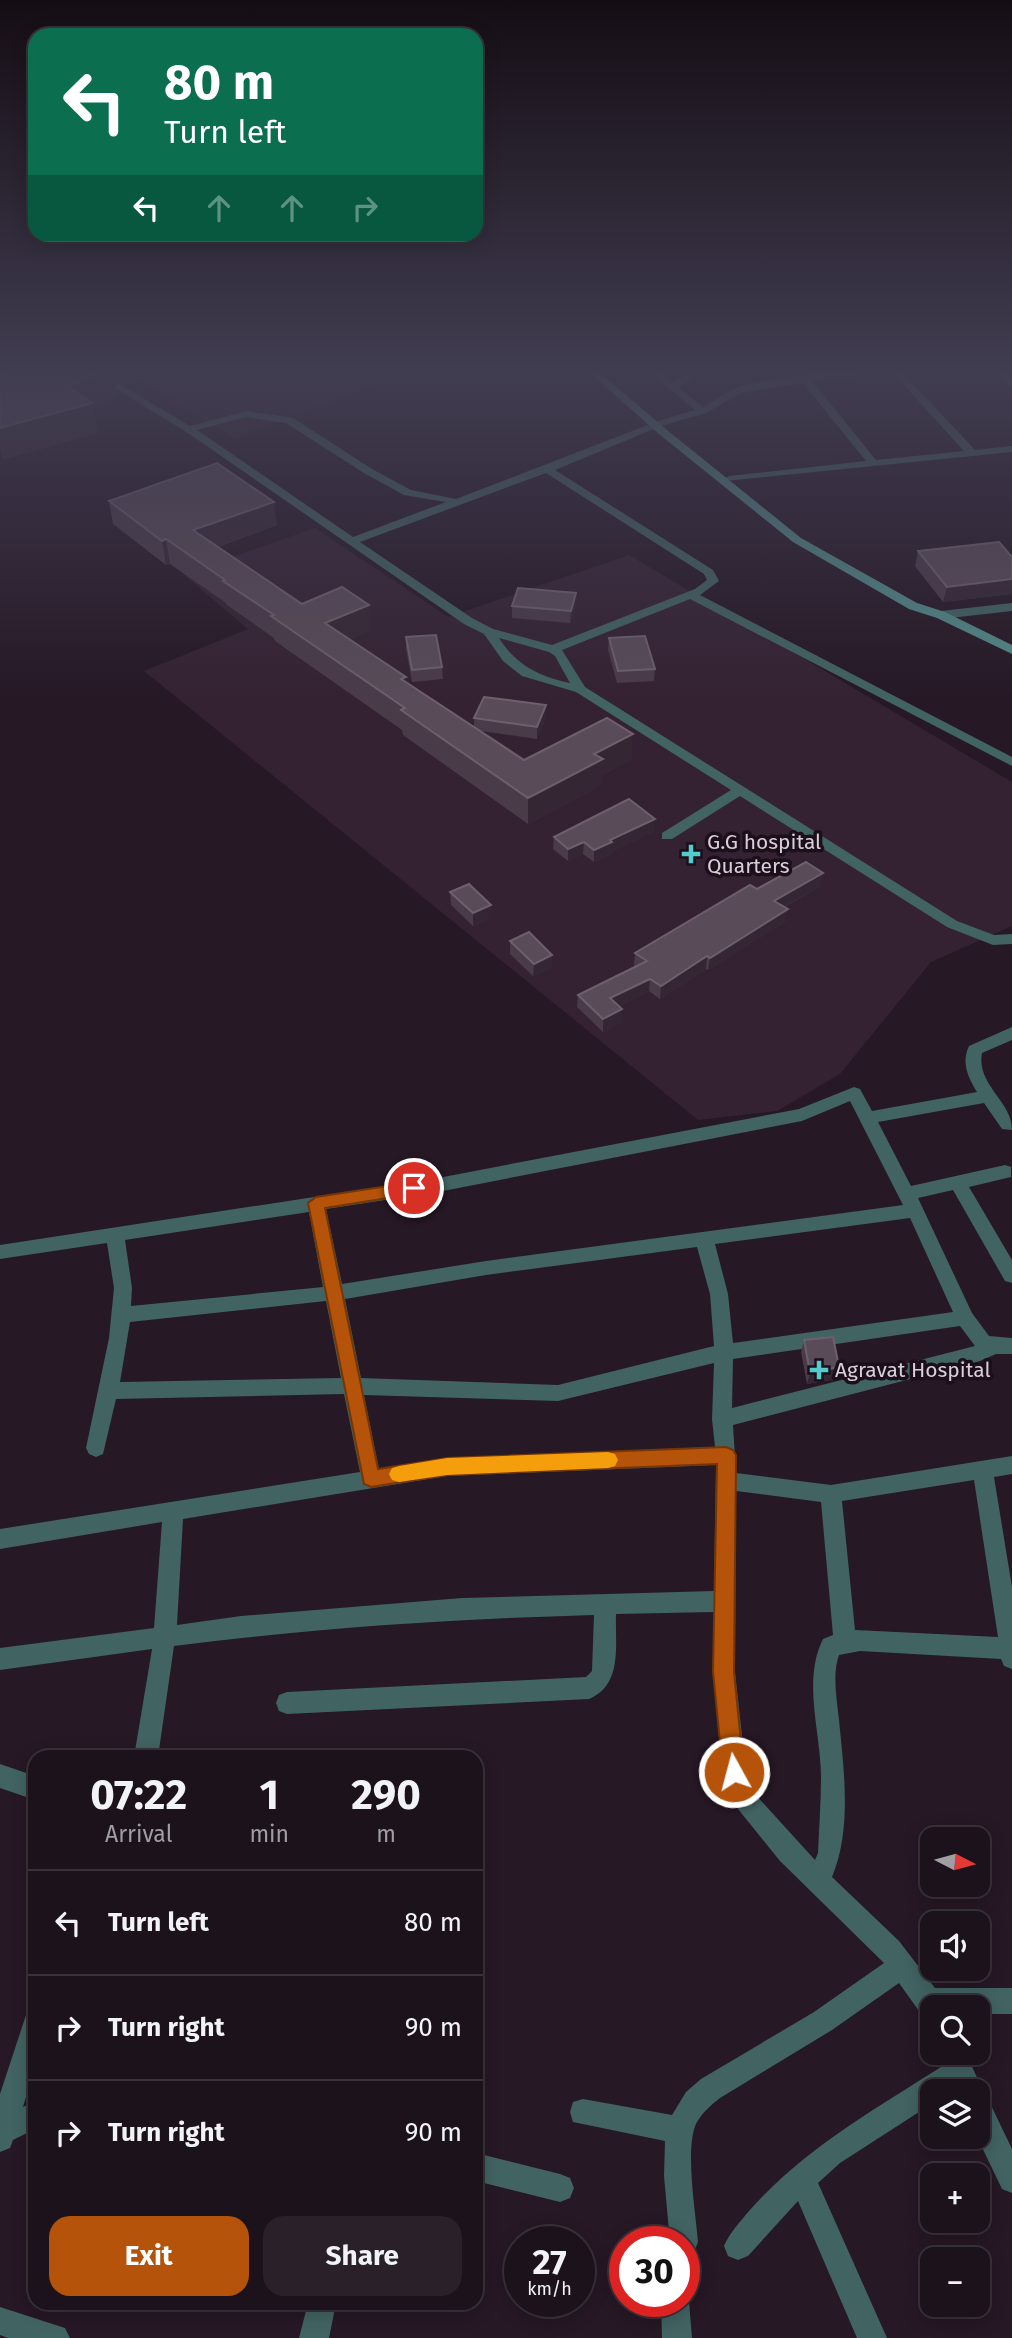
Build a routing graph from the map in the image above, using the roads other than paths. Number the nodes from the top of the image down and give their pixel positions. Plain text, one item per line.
1 (264, 481) edge
2 (386, 481) edge
3 (514, 481) edge
4 (565, 481) edge
5 (727, 481) edge
6 (733, 481) edge
7 (458, 500) junction
8 (351, 541) junction
9 (690, 594) junction
10 (1012, 607) edge
11 (941, 615) junction
12 (489, 632) junction
13 (553, 649) junction
14 (1012, 650) edge
15 (580, 689) junction
16 (1012, 762) edge
17 (741, 790) junction
18 (667, 836) dead end
19 (1012, 939) edge
20 (1012, 1033) edge
21 (989, 1096) junction
22 (867, 1118) junction
23 (1007, 1125) dead end
24 (1005, 1172) dead end
25 (957, 1182) junction
26 (906, 1194) junction
27 (316, 1203) junction
28 (915, 1210) junction
29 (115, 1235) junction
30 (704, 1239) junction
31 (0, 1252) edge
32 (1010, 1268) edge
33 (334, 1293) junction
34 (120, 1315) junction
35 (965, 1318) junction
36 (1002, 1346) edge
37 (724, 1352) junction
38 (352, 1386) junction
39 (108, 1391) junction
40 (722, 1419) junction
41 (96, 1448) dead end
42 (726, 1455) junction
43 (1012, 1465) edge
44 (983, 1469) junction
45 (371, 1478) junction
46 (726, 1481) junction
47 (831, 1494) junction
48 (173, 1510) junction
49 (0, 1539) edge
50 (724, 1601) junction
51 (605, 1604) junction
52 (165, 1636) junction
53 (845, 1641) junction
54 (1011, 1652) edge
55 (0, 1659) edge
56 (287, 1703) dead end
57 (147, 1750) edge
58 (0, 1776) edge
59 (28, 1786) edge
60 (818, 1881) junction
61 (902, 1965) junction
62 (924, 1995) edge
63 (1012, 2001) edge
64 (990, 2002) edge
65 (28, 2046) edge
66 (961, 2071) edge
67 (583, 2112) dead end
68 (28, 2119) edge
69 (680, 2130) junction
70 (0, 2134) edge
71 (990, 2134) edge
72 (483, 2169) edge
73 (802, 2179) junction
74 (1012, 2179) edge
75 (560, 2188) dead end
76 (683, 2226) edge
77 (738, 2246) dead end
78 (320, 2310) edge
79 (676, 2317) edge
80 (0, 2321) edge
81 (55, 2338) edge
82 (314, 2338) edge
83 (677, 2338) edge
84 (872, 2338) edge

1 - 8 street
2 - 7 street
3 - 7 street
4 - 9 street
5 - 11 street
6 - 11 street
7 - 8 street
8 - 12 street
9 - 13 street
9 - 16 street
10 - 11 street
11 - 14 street
12 - 13 street
12 - 15 street
13 - 15 street
15 - 17 street
17 - 18 street
17 - 19 street
20 - 21 street
21 - 22 street
21 - 23 street
22 - 26 street
22 - 27 street
24 - 25 street
25 - 26 street
25 - 32 street
26 - 28 street
27 - 29 street
27 - 33 street
28 - 30 street
28 - 35 street
29 - 31 street
29 - 34 street
30 - 33 street
30 - 37 street
33 - 34 street
33 - 38 street
34 - 39 street
35 - 36 street
35 - 37 street
36 - 40 street
37 - 38 street
37 - 40 street
38 - 39 street
38 - 45 street
39 - 41 street
40 - 42 street
42 - 45 street
42 - 46 street
43 - 44 street
44 - 47 street
44 - 54 street
45 - 48 street
46 - 47 street
46 - 50 street
47 - 53 street
48 - 49 street
48 - 52 street
50 - 51 street
50 - 60 street
51 - 52 street
51 - 56 street
52 - 55 street
52 - 57 street
53 - 54 street
53 - 60 street
58 - 59 street
60 - 61 street
61 - 62 street
61 - 69 street
63 - 64 street
65 - 70 street
66 - 73 street
67 - 69 street
68 - 70 street
69 - 76 street
71 - 74 street
72 - 75 street
73 - 77 street
73 - 84 street
78 - 82 street
79 - 83 street
80 - 81 street

